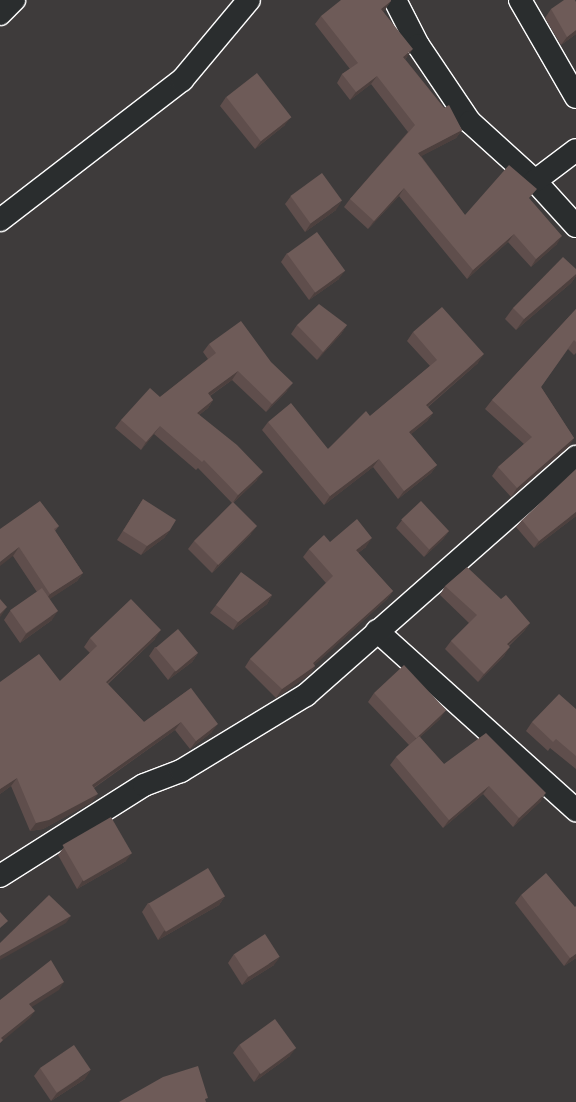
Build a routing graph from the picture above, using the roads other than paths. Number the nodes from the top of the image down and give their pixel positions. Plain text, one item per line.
1 (14, 0) edge
2 (249, 0) edge
3 (395, 0) edge
4 (520, 0) edge
5 (0, 14) edge
6 (576, 97) edge
7 (576, 150) edge
8 (535, 181) junction
9 (0, 220) edge
10 (576, 226) edge
11 (576, 457) edge
12 (377, 631) junction
13 (576, 810) edge
14 (0, 875) edge

1 - 5 street
2 - 9 street
3 - 8 street
4 - 6 street
7 - 8 street
8 - 10 street
11 - 12 street
12 - 13 street
12 - 14 street

